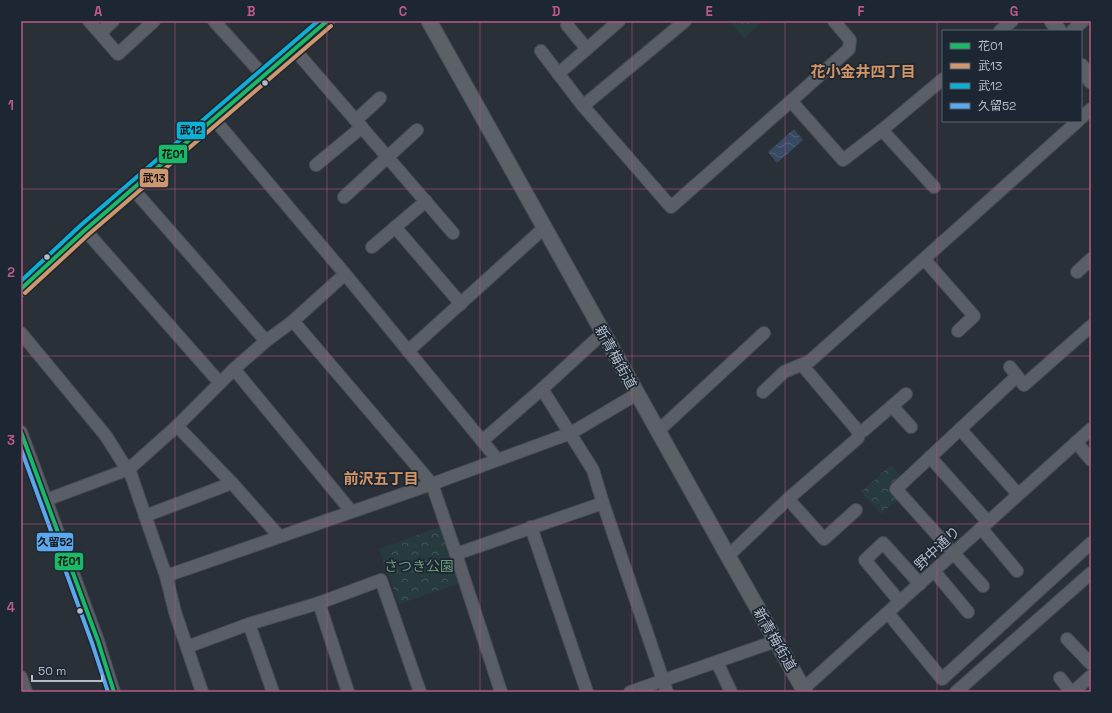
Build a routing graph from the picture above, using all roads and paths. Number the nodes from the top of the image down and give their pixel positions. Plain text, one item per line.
1 (89, 21) edge
2 (113, 21) edge
3 (154, 21) edge
4 (214, 21) edge
5 (327, 21) edge
6 (429, 21) edge
7 (685, 21) edge
8 (834, 21) edge
9 (1012, 21) edge
10 (1052, 21) edge
11 (1083, 21) edge
12 (614, 23) edge
13 (567, 25) dead end
14 (1001, 30) edge
15 (1058, 30) edge
16 (1073, 30) edge
17 (100, 33) junction
18 (294, 49) junction
19 (587, 49) junction
20 (541, 51) dead end
21 (1082, 68) edge
22 (558, 74) junction
23 (263, 75) junction
24 (942, 80) edge
25 (1091, 81) edge
26 (380, 98) dead end
27 (791, 101) junction
28 (583, 106) junction
29 (1091, 109) edge
30 (1082, 117) edge
31 (214, 118) junction
32 (1077, 122) edge
33 (359, 123) junction
34 (417, 130) dead end
35 (882, 130) junction
36 (388, 157) junction
37 (316, 165) dead end
38 (934, 187) dead end
39 (133, 189) junction
40 (344, 197) dead end
41 (426, 201) junction
42 (396, 227) junction
43 (544, 228) junction
44 (85, 230) junction
45 (453, 233) dead end
46 (372, 247) dead end
47 (924, 259) junction
48 (1091, 259) edge
49 (1077, 272) dead end
50 (345, 274) junction
51 (21, 289) edge
52 (461, 304) junction
53 (293, 321) junction
54 (1091, 326) edge
55 (958, 331) dead end
56 (21, 333) edge
57 (603, 333) junction
58 (764, 333) dead end
59 (266, 341) junction
60 (408, 351) junction
61 (802, 365) junction
62 (234, 369) junction
63 (220, 383) junction
64 (542, 389) junction
65 (762, 392) dead end
66 (637, 394) junction
67 (906, 394) dead end
68 (892, 406) junction
69 (177, 426) junction
70 (910, 427) dead end
71 (960, 429) junction
72 (1091, 429) edge
73 (658, 431) junction
74 (858, 431) junction
75 (21, 432) edge
76 (571, 434) junction
77 (482, 441) junction
78 (1076, 442) junction
79 (930, 457) junction
80 (497, 459) junction
81 (1091, 460) edge
82 (129, 469) junction
83 (232, 484) junction
84 (432, 484) junction
85 (1018, 494) junction
86 (788, 499) junction
87 (46, 500) junction
88 (603, 503) junction
89 (856, 510) dead end
90 (351, 511) junction
91 (145, 516) junction
92 (984, 525) junction
93 (531, 527) junction
94 (279, 536) junction
95 (1091, 543) edge
96 (953, 552) junction
97 (456, 554) junction
98 (728, 556) junction
99 (934, 571) junction
100 (1017, 571) dead end
101 (1091, 573) edge
102 (166, 576) junction
103 (920, 584) junction
104 (983, 586) dead end
105 (900, 602) junction
106 (319, 603) junction
107 (968, 612) dead end
108 (888, 613) junction
109 (249, 624) junction
110 (1067, 639) dead end
111 (776, 641) junction
112 (187, 647) junction
113 (717, 662) junction
114 (1091, 664) edge
115 (1091, 676) edge
116 (21, 677) edge
117 (1060, 678) dead end
118 (665, 686) edge
119 (804, 690) edge
120 (26, 692) edge
121 (114, 692) edge
122 (202, 692) edge
123 (273, 692) edge
124 (348, 692) edge
125 (420, 692) edge
126 (501, 692) edge
127 (587, 692) edge
128 (630, 692) edge
129 (731, 692) edge
130 (956, 692) edge
131 (1072, 692) edge

1 - 17 street
2 - 17 street
3 - 17 street
4 - 23 street
5 - 18 main road
6 - 43 main road, 新青梅街道
7 - 28 street
8 - 27 street
9 - 14 street
10 - 15 main road
11 - 16 street
12 - 19 street
13 - 19 street
18 - 23 main road
18 - 33 street
19 - 22 street
20 - 22 street
21 - 25 main road
22 - 28 street
23 - 31 main road
24 - 35 street
26 - 33 street
27 - 28 street
27 - 35 street
29 - 30 street
31 - 39 main road
31 - 50 street
32 - 47 street
33 - 36 street
33 - 37 street
34 - 36 street
35 - 38 street
36 - 40 street
36 - 41 street
39 - 44 main road
39 - 59 street
41 - 42 street
41 - 45 street
42 - 46 street
42 - 52 street
43 - 52 street
43 - 57 main road, 新青梅街道
44 - 51 main road
44 - 63 street
47 - 55 street
47 - 61 street
48 - 49 street
50 - 53 street
50 - 60 street
52 - 60 street
53 - 59 street
53 - 84 street
54 - 71 street
56 - 82 street
57 - 64 street
57 - 66 main road, 新青梅街道
58 - 73 street
59 - 62 street
60 - 77 street
61 - 65 street
61 - 74 street
62 - 63 street
62 - 90 street
63 - 69 street
64 - 76 street
64 - 77 street
66 - 73 main road, 新青梅街道
66 - 76 street
67 - 68 street
68 - 70 street
68 - 74 street
69 - 82 street
69 - 83 street
71 - 79 street
71 - 85 street
72 - 78 street, 野中通り
73 - 98 main road, 新青梅街道
74 - 86 street
75 - 87 street
76 - 80 street
76 - 88 street
77 - 80 street
78 - 81 street
78 - 85 street, 野中通り
79 - 92 street
79 - 96 street
80 - 84 street
82 - 87 street
82 - 91 street
83 - 91 street
83 - 94 street
84 - 90 street
84 - 97 street
85 - 92 street, 野中通り
86 - 89 street
86 - 98 street
87 - 121 street
88 - 93 street
88 - 118 street
90 - 94 street
91 - 102 street
92 - 96 street, 野中通り
92 - 100 street
93 - 97 street
93 - 127 street
94 - 102 street
95 - 108 street
96 - 99 street, 野中通り
96 - 104 street
97 - 126 street
98 - 111 main road, 新青梅街道
99 - 103 street, 野中通り
99 - 107 street
101 - 130 street
102 - 112 street
103 - 105 street, 野中通り
103 - 105 street
105 - 108 street, 野中通り
106 - 109 street
106 - 124 street
106 - 125 street
108 - 119 street, 野中通り
109 - 112 street
109 - 123 street
110 - 114 street
111 - 113 street
111 - 119 main road, 新青梅街道
112 - 122 street
113 - 118 street
113 - 129 street
115 - 131 street
116 - 120 street
117 - 131 street
118 - 128 street

